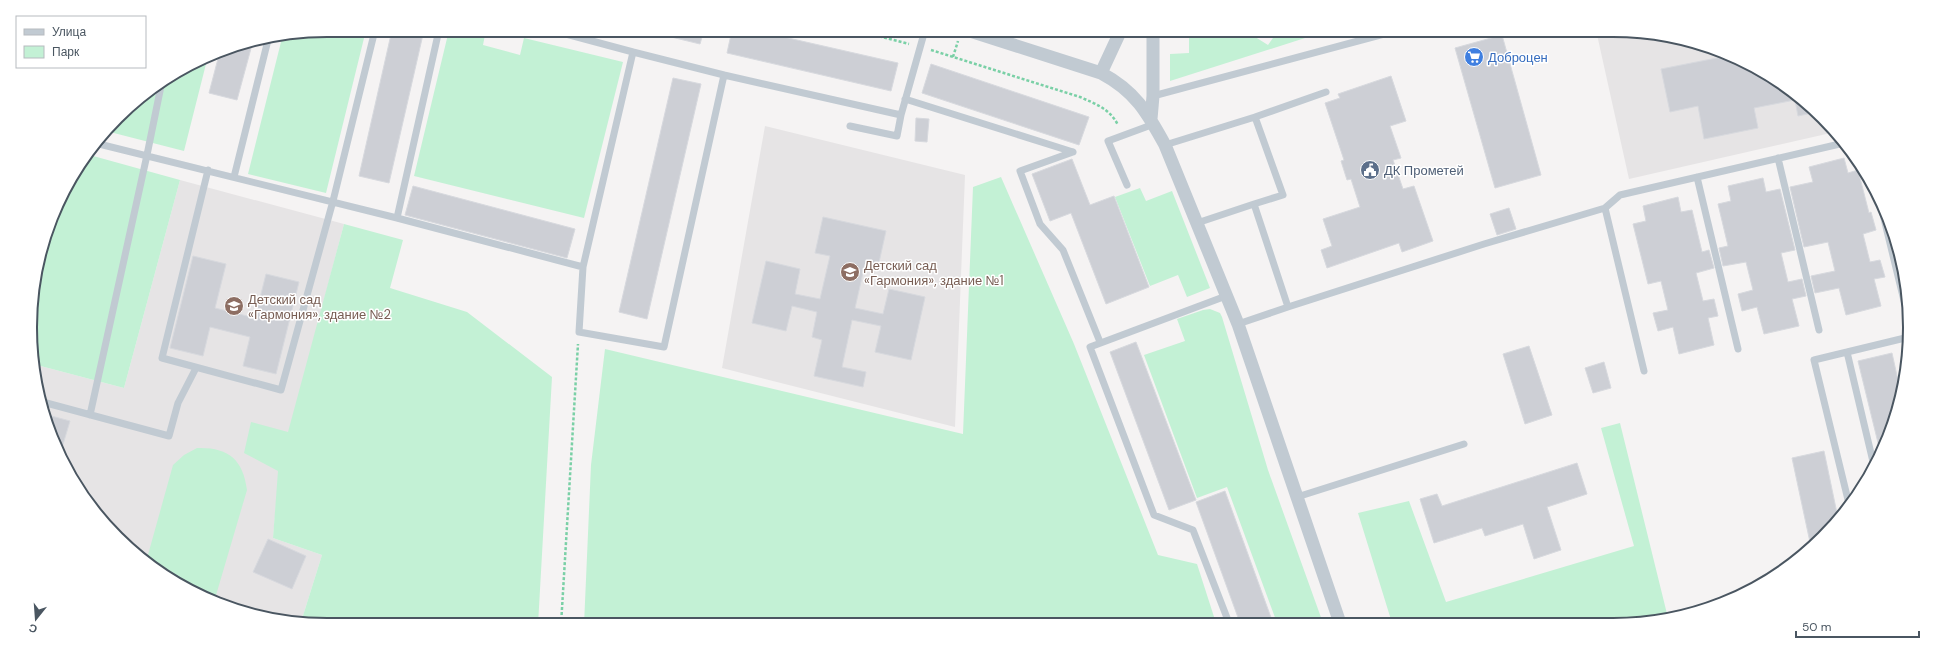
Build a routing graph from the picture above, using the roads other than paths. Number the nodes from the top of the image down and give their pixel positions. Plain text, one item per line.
1 (372, 37) edge
2 (437, 37) edge
3 (577, 37) edge
4 (923, 37) edge
5 (977, 37) edge
6 (1118, 37) edge
7 (1153, 37) edge
8 (1373, 37) edge
9 (267, 44) edge
10 (633, 52) junction
11 (1101, 73) junction
12 (724, 75) junction
13 (159, 91) edge
14 (1326, 92) dead end
15 (1153, 96) junction
16 (905, 99) junction
17 (901, 115) junction
18 (1255, 117) junction
19 (1152, 122) junction
20 (850, 126) dead end
21 (1837, 144) edge
22 (102, 145) edge
23 (1165, 145) junction
24 (148, 155) junction
25 (1778, 158) junction
26 (208, 170) junction
27 (234, 176) junction
28 (1697, 177) junction
29 (1127, 185) dead end
30 (333, 202) junction
31 (1254, 204) junction
32 (1605, 208) junction
33 (397, 218) junction
34 (1197, 223) junction
35 (1887, 232) edge
36 (583, 266) junction
37 (1899, 278) edge
38 (1226, 296) junction
39 (1288, 307) junction
40 (1238, 324) junction
41 (1819, 330) dead end
42 (1902, 339) edge
43 (1100, 342) junction
44 (1738, 349) dead end
45 (1847, 352) junction
46 (196, 368) junction
47 (1644, 371) dead end
48 (47, 403) edge
49 (90, 415) junction
50 (1464, 444) dead end
51 (1872, 458) edge
52 (1297, 497) junction
53 (1848, 498) edge
54 (1227, 618) edge
55 (1338, 618) edge

1 - 30 lane
2 - 33 lane
3 - 10 lane
4 - 16 lane
5 - 11 street
6 - 11 street
7 - 15 street
8 - 15 lane
9 - 27 lane
10 - 12 lane
10 - 36 lane
11 - 19 street
12 - 17 lane
12 - 36 lane
13 - 24 lane
14 - 18 lane
15 - 19 street
16 - 17 lane
16 - 43 lane
17 - 20 lane
18 - 23 lane
18 - 31 lane
19 - 23 street
19 - 29 lane
21 - 25 lane
22 - 24 lane
23 - 34 street
24 - 26 lane
24 - 49 lane
25 - 28 lane
25 - 41 lane
26 - 27 lane
26 - 46 lane
27 - 30 lane
28 - 32 lane
28 - 44 lane
30 - 33 lane
30 - 46 lane
31 - 34 lane
31 - 39 lane
32 - 39 lane
32 - 47 lane
33 - 36 lane
34 - 38 street
35 - 37 lane
38 - 40 street
38 - 43 lane
39 - 40 lane
40 - 52 street
42 - 45 lane
43 - 54 lane
45 - 51 lane
45 - 53 lane
46 - 49 lane
48 - 49 lane
50 - 52 lane
52 - 55 street

